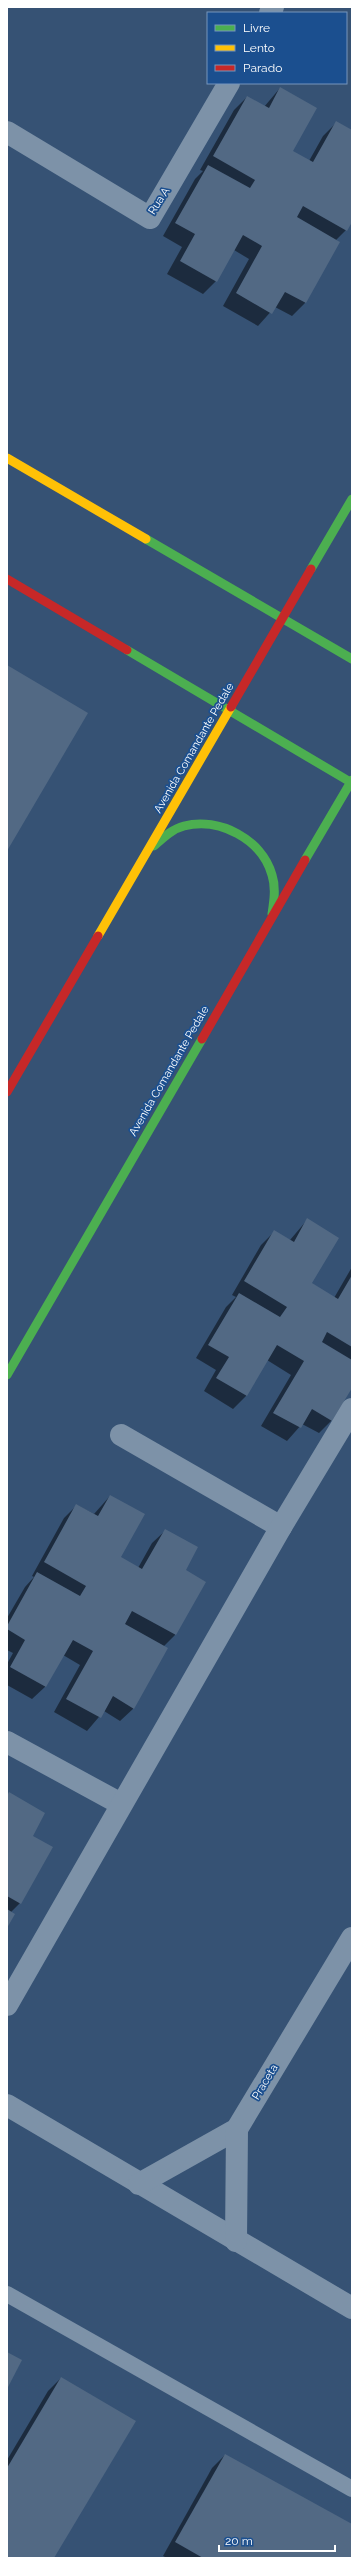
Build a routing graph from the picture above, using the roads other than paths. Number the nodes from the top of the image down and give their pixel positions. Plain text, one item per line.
1 (228, 84) edge
2 (7, 132) edge
3 (7, 458) edge
4 (352, 499) edge
5 (7, 579) edge
6 (283, 619) junction
7 (352, 659) edge
8 (229, 711) junction
9 (352, 782) edge
10 (141, 863) junction
11 (261, 937) junction
12 (7, 1092) edge
13 (7, 1375) edge
14 (352, 1409) edge
15 (121, 1435) dead end
16 (281, 1527) junction
17 (7, 1742) edge
18 (120, 1804) junction
19 (352, 1938) edge
20 (7, 2005) edge
21 (7, 2104) edge
22 (237, 2129) junction
23 (139, 2184) junction
24 (236, 2241) junction
25 (7, 2294) edge
26 (352, 2308) edge
27 (352, 2489) edge

1 - 2 street, Rua A
3 - 6 street
4 - 6 street, Avenida Comandante Pedale
5 - 8 street
6 - 7 street
6 - 8 street, Avenida Comandante Pedale
8 - 9 street
8 - 10 street, Avenida Comandante Pedale
9 - 11 street, Avenida Comandante Pedale
10 - 11 street
10 - 12 street, Avenida Comandante Pedale
11 - 13 street, Avenida Comandante Pedale
14 - 16 street
15 - 16 street
16 - 18 street
17 - 18 street
18 - 20 street
19 - 22 street, Praceta
21 - 23 street
22 - 23 street, Praceta
22 - 24 street
23 - 24 street
24 - 26 street
25 - 27 lane

